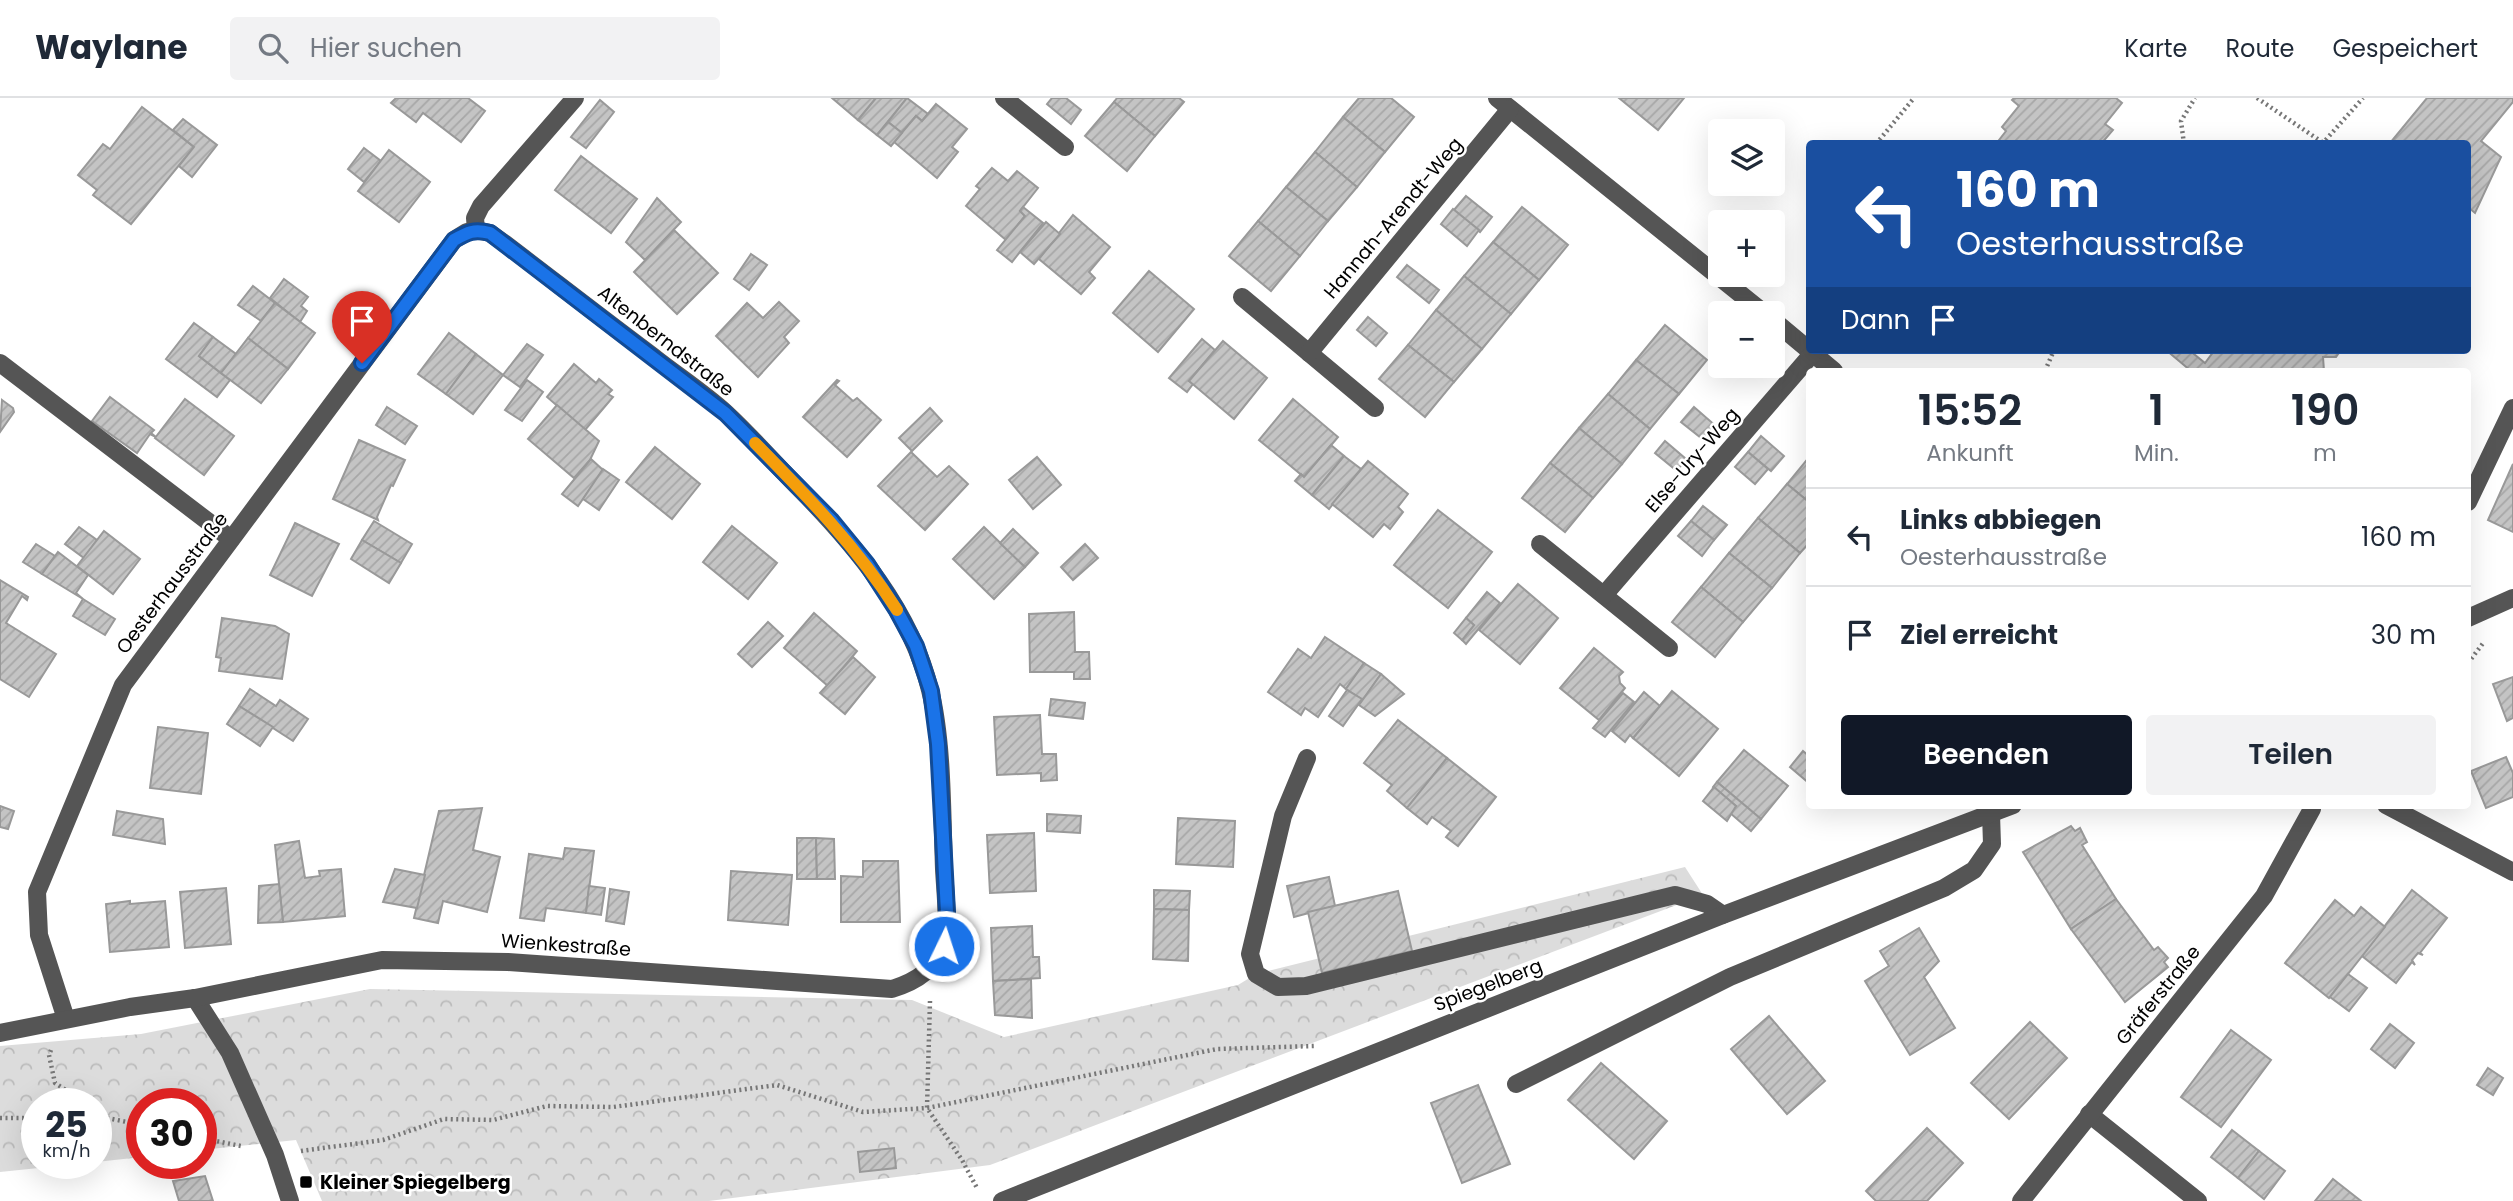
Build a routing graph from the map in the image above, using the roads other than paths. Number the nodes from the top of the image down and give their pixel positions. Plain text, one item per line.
1 (575, 98) edge
2 (1012, 101) edge
3 (1504, 104) edge
4 (1065, 147) dead end
5 (476, 230) junction
6 (1241, 297) dead end
7 (1749, 301) edge
8 (1785, 330) edge
9 (1806, 347) edge
10 (1309, 353) junction
11 (1812, 354) edge
12 (1814, 354) edge
13 (0, 363) edge
14 (1830, 368) edge
15 (1375, 408) dead end
16 (2513, 408) edge
17 (2471, 496) edge
18 (231, 539) junction
19 (1540, 544) dead end
20 (1604, 595) junction
21 (2513, 598) edge
22 (2471, 617) edge
23 (1669, 648) dead end
24 (1307, 758) dead end
25 (2003, 809) edge
26 (2312, 809) edge
27 (2394, 809) edge
28 (1991, 814) junction
29 (2513, 872) edge
30 (1723, 915) junction
31 (931, 969) joint
32 (195, 998) junction
33 (66, 1019) junction
34 (0, 1033) edge
35 (1516, 1084) dead end
36 (2089, 1114) junction
37 (290, 1201) edge
38 (1002, 1201) edge
39 (2021, 1201) edge
40 (2198, 1201) edge

1 - 5 street
2 - 4 street
3 - 7 street
3 - 10 street, Hannah-Arendt-Weg
5 - 18 street, Oesterhausstraße
5 - 31 street, Altenberndstraße
6 - 10 street
8 - 9 street
10 - 15 street
11 - 20 street, Else-Ury-Weg
12 - 14 street
13 - 18 street
16 - 17 street
18 - 33 street, Oesterhausstraße
19 - 20 street
20 - 23 street
21 - 22 street
24 - 30 street
25 - 28 street, Spiegelberg
26 - 36 street, Gräferstraße
27 - 29 street
28 - 30 street, Spiegelberg
28 - 35 street
30 - 38 street, Spiegelberg
31 - 32 street, Wienkestraße
32 - 33 street
32 - 37 street
33 - 34 street
36 - 39 street, Gräferstraße
36 - 40 street

